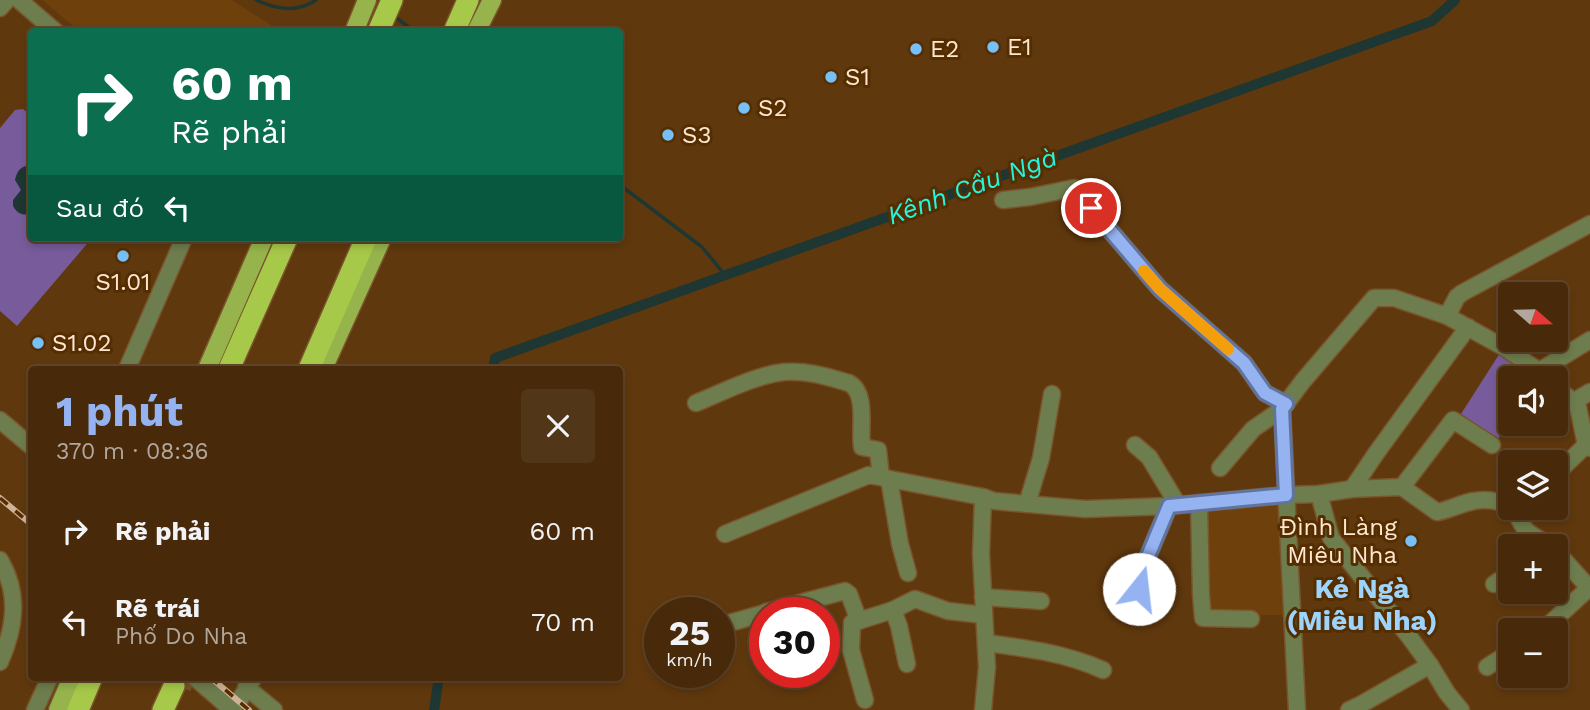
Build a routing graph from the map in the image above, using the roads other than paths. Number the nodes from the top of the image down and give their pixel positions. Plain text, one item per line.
1 (7, 0) edge
2 (19, 0) edge
3 (468, 0) edge
4 (492, 0) edge
5 (0, 8) edge
6 (51, 28) edge
7 (456, 28) edge
8 (478, 28) edge
9 (1003, 200) dead end
10 (1590, 224) edge
11 (182, 242) edge
12 (262, 242) edge
13 (285, 242) edge
14 (364, 242) edge
15 (380, 242) edge
16 (1447, 316) junction
17 (1468, 327) junction
18 (1590, 340) edge
19 (128, 366) edge
20 (208, 366) edge
21 (230, 366) edge
22 (310, 366) edge
23 (324, 366) edge
24 (1530, 366) edge
25 (1554, 366) edge
26 (1590, 392) edge
27 (1052, 394) dead end
28 (1568, 397) edge
29 (1573, 402) junction
30 (696, 403) dead end
31 (1284, 407) junction
32 (0, 419) edge
33 (28, 444) edge
34 (1135, 445) dead end
35 (1492, 445) dead end
36 (1588, 447) edge
37 (1568, 464) edge
38 (1220, 468) dead end
39 (885, 478) junction
40 (1402, 487) junction
41 (1352, 489) junction
42 (1319, 494) junction
43 (1286, 495) junction
44 (983, 497) junction
45 (1498, 502) edge
46 (1199, 503) junction
47 (1027, 504) junction
48 (1174, 506) junction
49 (1522, 520) edge
50 (725, 534) dead end
51 (1532, 534) edge
52 (0, 560) edge
53 (1568, 562) edge
54 (908, 573) dead end
55 (1498, 580) edge
56 (1587, 580) edge
57 (1494, 583) dead end
58 (823, 597) edge
59 (983, 597) junction
60 (1041, 601) dead end
61 (1135, 609) dead end
62 (893, 610) junction
63 (984, 615) junction
64 (1554, 618) edge
65 (1251, 619) dead end
66 (859, 621) junction
67 (986, 643) junction
68 (1498, 660) edge
69 (0, 662) edge
70 (906, 664) dead end
71 (1430, 665) junction
72 (1487, 667) dead end
73 (1103, 670) dead end
74 (48, 681) edge
75 (70, 681) edge
76 (90, 681) edge
77 (250, 682) edge
78 (183, 684) edge
79 (865, 699) dead end
80 (231, 709) edge
81 (35, 710) edge
82 (58, 710) edge
83 (78, 710) edge
84 (163, 710) edge
85 (172, 710) edge
86 (274, 710) edge
87 (983, 710) edge
88 (1297, 710) edge
89 (1349, 710) edge
90 (1461, 710) edge

1 - 5 street
2 - 6 street
3 - 7 highway
4 - 8 main road
9 - 31 street
10 - 16 street
11 - 19 street
12 - 20 main road
13 - 21 highway
14 - 22 highway
15 - 23 main road
16 - 17 street
16 - 31 street
17 - 24 street
17 - 41 street
18 - 25 street
26 - 29 street
27 - 47 street
28 - 29 street
29 - 36 street
30 - 39 street
31 - 38 street
31 - 43 street
32 - 33 street
34 - 48 street
35 - 40 street
36 - 37 street
39 - 44 street
39 - 50 street
39 - 54 street
40 - 41 street
40 - 45 street
41 - 42 street
42 - 43 street
42 - 71 street
43 - 46 street
43 - 88 street
44 - 47 street
44 - 59 street
46 - 48 street
46 - 65 street
47 - 48 street
48 - 61 street
49 - 51 street
52 - 69 street
53 - 56 street
55 - 57 street
56 - 64 street
58 - 66 street
59 - 60 street
59 - 63 street
62 - 63 street
62 - 66 street
62 - 70 street
63 - 67 street
66 - 79 street
67 - 73 street
67 - 87 street
68 - 72 street
71 - 89 street
71 - 90 street
74 - 81 street
75 - 82 main road
76 - 83 highway
77 - 80 street
77 - 86 street
78 - 80 street
78 - 84 highway
78 - 85 main road

